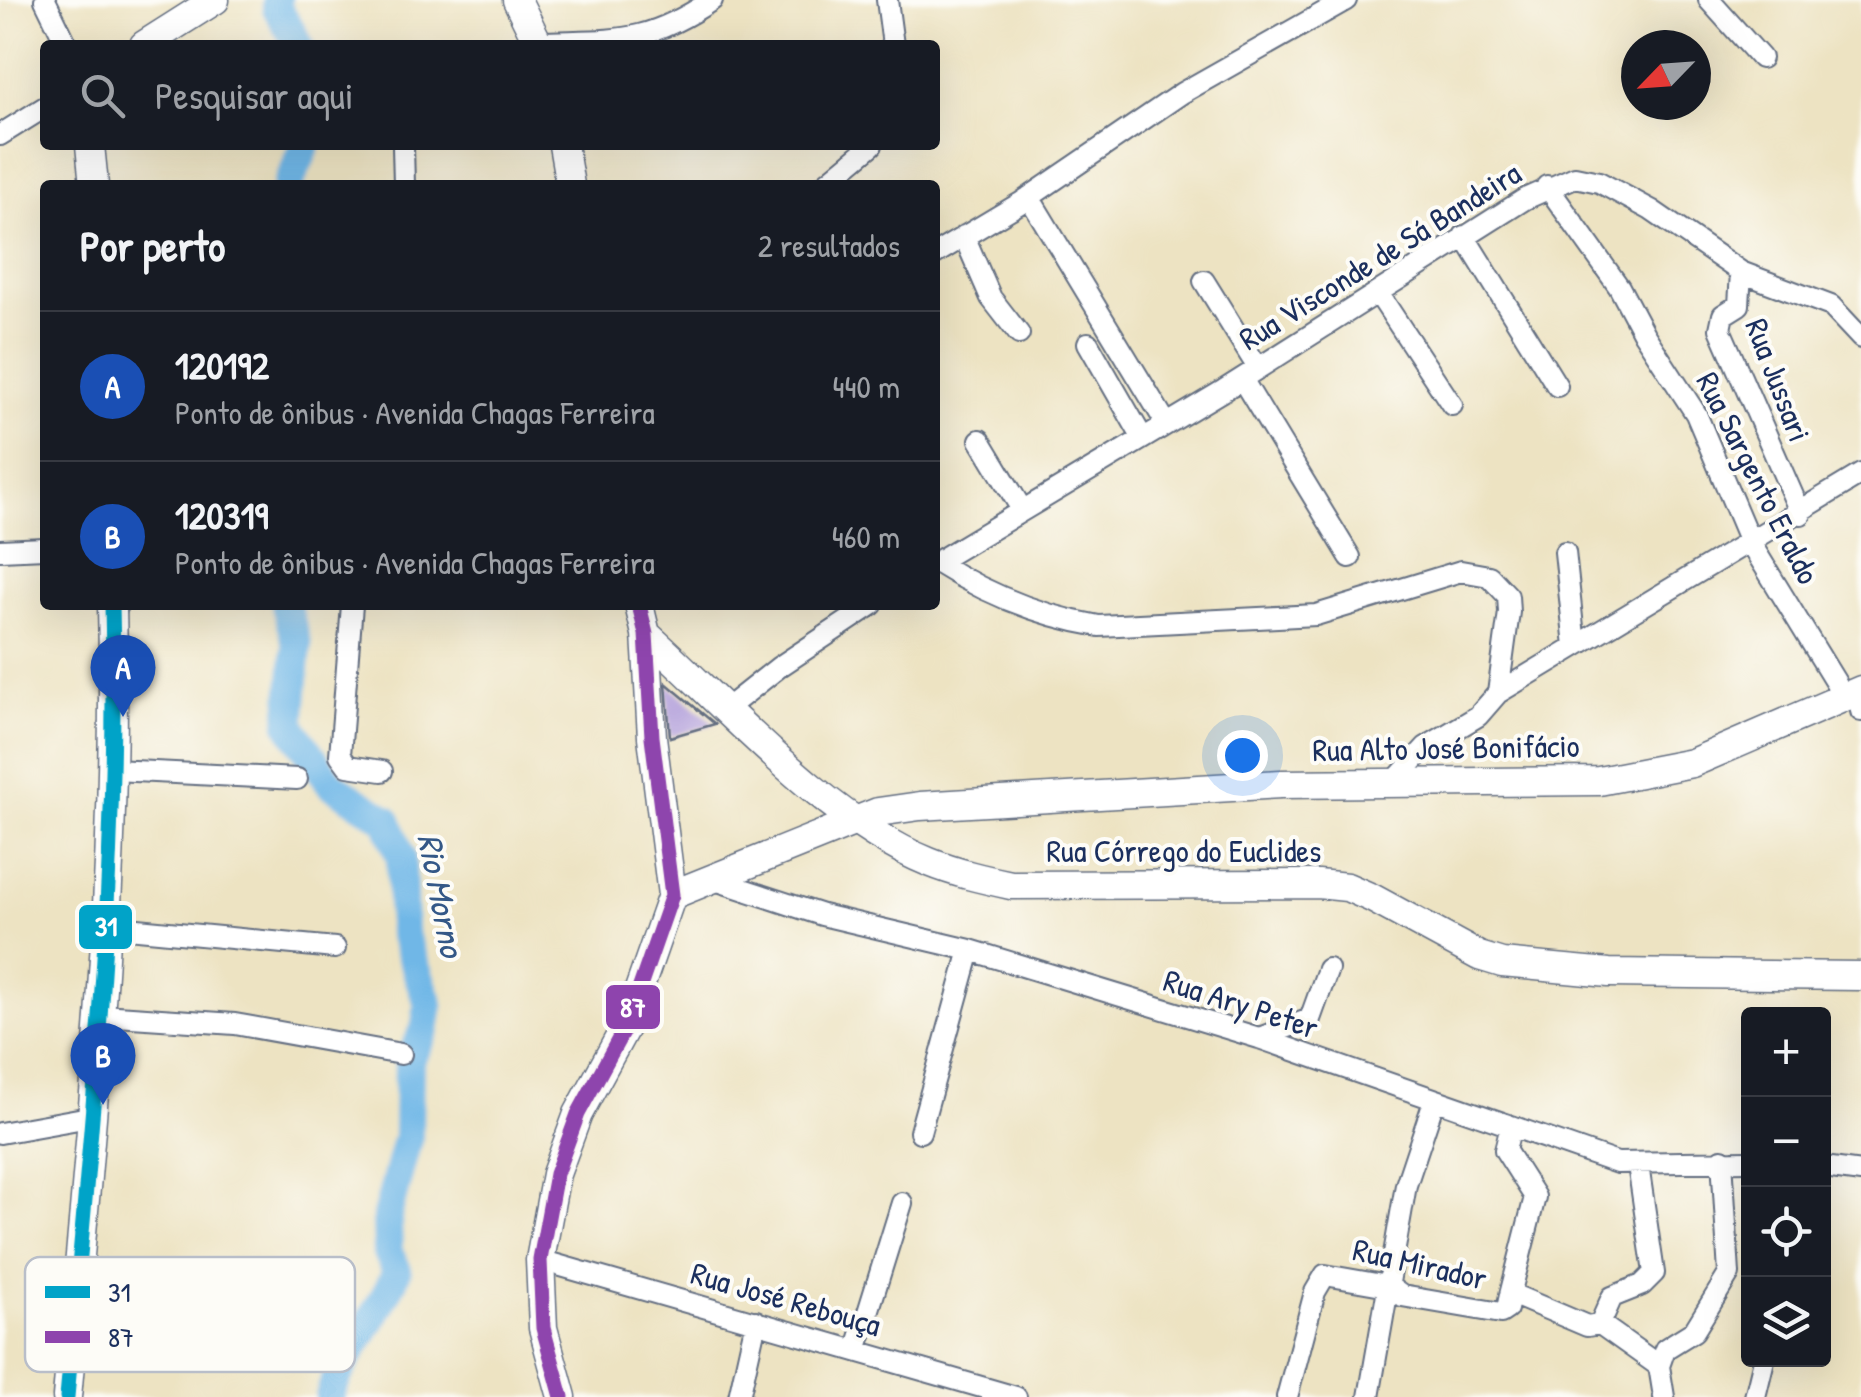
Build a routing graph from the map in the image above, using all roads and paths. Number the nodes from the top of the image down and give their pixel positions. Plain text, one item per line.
1 (44, 0) edge
2 (215, 0) edge
3 (517, 0) edge
4 (712, 0) edge
5 (887, 0) edge
6 (1346, 0) edge
7 (1709, 0) edge
8 (64, 40) edge
9 (152, 40) edge
10 (536, 40) edge
11 (602, 40) edge
12 (892, 40) edge
13 (1761, 58) dead end
14 (40, 110) edge
15 (0, 135) edge
16 (90, 150) edge
17 (403, 150) edge
18 (564, 150) edge
19 (866, 150) edge
20 (94, 180) edge
21 (404, 180) edge
22 (569, 180) edge
23 (830, 180) edge
24 (1547, 186) junction
25 (1030, 197) junction
26 (964, 236) junction
27 (1464, 236) junction
28 (940, 251) edge
29 (1741, 272) junction
30 (1204, 281) dead end
31 (1378, 293) junction
32 (1018, 334) dead end
33 (1861, 338) edge
34 (1088, 344) dead end
35 (1250, 374) junction
36 (1557, 386) dead end
37 (1452, 406) dead end
38 (1166, 423) junction
39 (1142, 437) junction
40 (980, 440) dead end
41 (1861, 474) edge
42 (1021, 508) junction
43 (1800, 514) junction
44 (1751, 544) junction
45 (40, 548) edge
46 (0, 550) edge
47 (1566, 552) dead end
48 (1350, 557) dead end
49 (940, 560) edge
50 (940, 566) edge
51 (112, 610) edge
52 (352, 610) edge
53 (640, 610) edge
54 (865, 610) edge
55 (646, 634) junction
56 (1575, 646) junction
57 (1498, 693) junction
58 (1857, 697) edge
59 (726, 709) junction
60 (112, 770) junction
61 (382, 771) dead end
62 (297, 779) dead end
63 (1393, 784) junction
64 (862, 822) junction
65 (715, 880) junction
66 (672, 895) junction
67 (106, 926) junction
68 (335, 948) dead end
69 (970, 950) junction
70 (1328, 969) dead end
71 (1861, 976) edge
72 (106, 1015) junction
73 (1259, 1038) junction
74 (402, 1054) dead end
75 (1434, 1101) junction
76 (95, 1116) junction
77 (1511, 1126) junction
78 (920, 1132) dead end
79 (0, 1133) edge
80 (1722, 1159) junction
81 (1741, 1160) edge
82 (1638, 1165) junction
83 (1831, 1169) edge
84 (1861, 1172) edge
85 (902, 1203) dead end
86 (81, 1257) edge
87 (540, 1260) junction
88 (1388, 1286) junction
89 (1510, 1296) junction
90 (756, 1322) junction
91 (1600, 1324) junction
92 (856, 1350) junction
93 (1659, 1366) junction
94 (1762, 1367) edge
95 (69, 1372) edge
96 (67, 1397) edge
97 (562, 1397) edge
98 (739, 1397) edge
99 (1016, 1397) edge
100 (1287, 1397) edge
101 (1369, 1397) edge
102 (1664, 1397) edge
103 (1755, 1397) edge

1 - 8 street
2 - 9 main road
3 - 10 main road
4 - 11 street
5 - 12 street
6 - 25 street
7 - 13 street
14 - 15 street
16 - 20 main road
17 - 21 street
18 - 22 main road
19 - 23 street
24 - 27 street, Rua Visconde de Sá Bandeira
24 - 29 street, Rua Visconde de Sá Bandeira
24 - 44 street, Rua Sargento Eraldo
25 - 26 street
25 - 38 street
26 - 28 street
26 - 32 street
27 - 31 street, Rua Visconde de Sá Bandeira
27 - 36 street
29 - 33 street, Rua Visconde de Sá Bandeira
29 - 43 street, Rua Jussari
30 - 35 street
31 - 35 street, Rua Visconde de Sá Bandeira
31 - 37 street
34 - 39 street
35 - 38 street, Rua Visconde de Sá Bandeira
35 - 48 street
38 - 39 street, Rua Visconde de Sá Bandeira
39 - 42 street, Rua Visconde de Sá Bandeira
40 - 42 street
41 - 43 street
42 - 49 street, Rua Visconde de Sá Bandeira
43 - 44 street
44 - 56 street
44 - 58 street, Rua Sargento Eraldo
45 - 46 street
47 - 56 street
50 - 57 street
51 - 60 main road
52 - 61 street
53 - 55 main road
54 - 59 street
55 - 59 main road, Rua Córrego do Euclides
55 - 66 main road
56 - 57 street
57 - 63 street
58 - 63 main road, Rua Alto José Bonifácio
59 - 64 main road, Rua Córrego do Euclides
60 - 62 street
60 - 67 main road
63 - 64 main road, Rua Alto José Bonifácio
64 - 65 main road, Rua Alto José Bonifácio
64 - 71 main road, Rua Córrego do Euclides
65 - 66 main road, Rua Alto José Bonifácio
65 - 69 street, Rua Ary Peter
66 - 87 main road
67 - 68 street
67 - 72 main road
69 - 73 street, Rua Ary Peter
69 - 78 street
70 - 73 street
72 - 74 street
72 - 76 main road
73 - 75 street, Rua Ary Peter
75 - 77 street, Rua Ary Peter
75 - 88 street
76 - 79 street
76 - 86 main road
77 - 82 street, Rua Ary Peter
77 - 89 street
80 - 81 street, Rua Ary Peter
80 - 82 street, Rua Ary Peter
80 - 93 street
82 - 91 street
83 - 84 street
85 - 92 street
87 - 90 street, Rua José Rebouça
87 - 97 main road
88 - 89 street, Rua Mirador
88 - 100 street, Rua Mirador
88 - 101 street
89 - 91 street, Rua Mirador
90 - 92 street, Rua José Rebouça
90 - 98 street
91 - 93 street, Rua Mirador
92 - 99 street, Rua José Rebouça
93 - 102 street
94 - 103 street
95 - 96 main road

